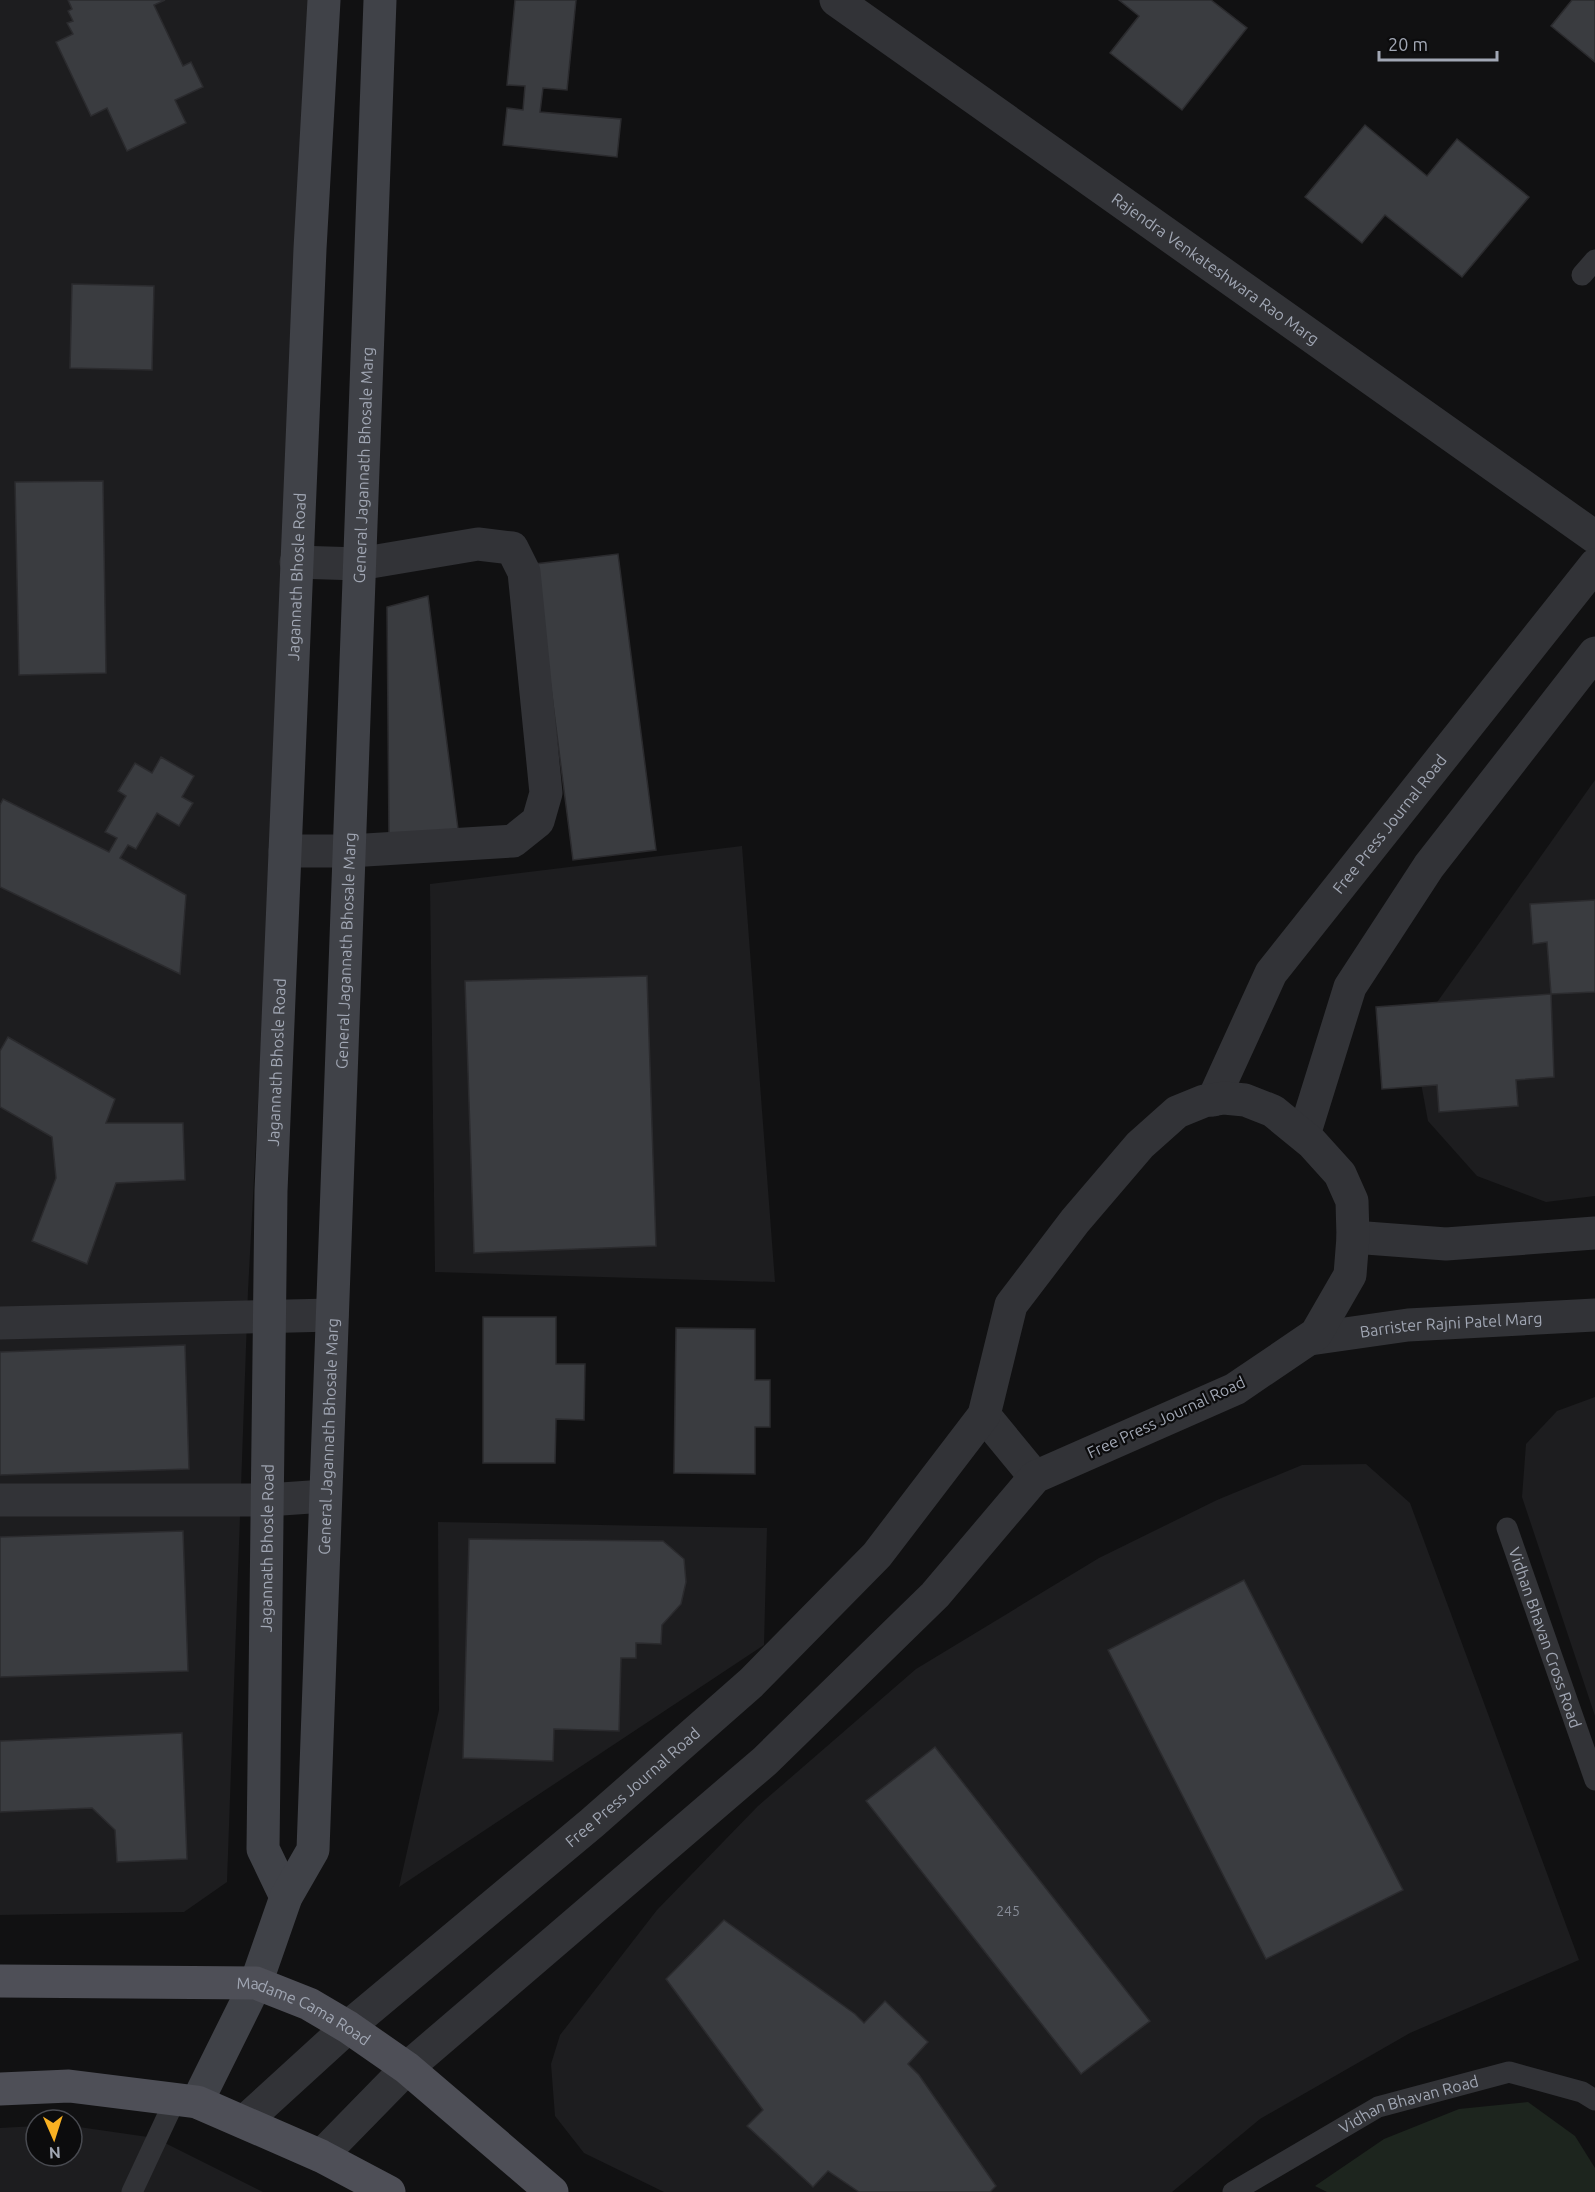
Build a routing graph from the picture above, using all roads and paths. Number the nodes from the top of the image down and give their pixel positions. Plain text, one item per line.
1 (324, 0) edge
2 (380, 0) edge
3 (836, 0) edge
4 (1595, 537) edge
5 (297, 562) junction
6 (359, 564) junction
7 (1595, 565) edge
8 (1595, 653) edge
9 (349, 850) junction
10 (285, 851) junction
11 (1214, 1100) junction
12 (1304, 1136) junction
13 (1595, 1233) edge
14 (1353, 1238) junction
15 (332, 1315) junction
16 (1595, 1315) edge
17 (269, 1316) junction
18 (0, 1323) edge
19 (1310, 1338) junction
20 (984, 1415) junction
21 (1035, 1477) junction
22 (325, 1496) junction
23 (0, 1500) edge
24 (267, 1500) junction
25 (1506, 1528) dead end
26 (1595, 1780) edge
27 (286, 1897) junction
28 (0, 1981) edge
29 (256, 1983) junction
30 (348, 2027) junction
31 (407, 2068) junction
32 (0, 2089) edge
33 (1595, 2100) edge
34 (186, 2101) junction
35 (244, 2122) junction
36 (321, 2156) junction
37 (132, 2192) edge
38 (389, 2192) edge
39 (552, 2192) edge
40 (1233, 2192) edge

1 - 5 main road, Jagannath Bhosle Road
2 - 6 main road, General Jagannath Bhosale Marg
3 - 4 street, Rajendra Venkateshwara Rao Marg
5 - 6 street
5 - 10 main road, Jagannath Bhosle Road
6 - 9 main road, General Jagannath Bhosale Marg
6 - 9 street
7 - 11 street, Free Press Journal Road
8 - 12 street
9 - 10 street
9 - 15 main road, General Jagannath Bhosale Marg
10 - 17 main road, Jagannath Bhosle Road
11 - 12 street, Free Press Journal Road
11 - 20 street, Free Press Journal Road
12 - 14 street, Free Press Journal Road
13 - 14 street
14 - 19 street, Free Press Journal Road
15 - 17 street
15 - 22 main road, General Jagannath Bhosale Marg
16 - 19 street, Barrister Rajni Patel Marg
17 - 18 street
17 - 24 main road, Jagannath Bhosle Road
19 - 21 street, Free Press Journal Road
20 - 21 street
20 - 30 street, Free Press Journal Road
21 - 31 street, Free Press Journal Road
22 - 24 street
22 - 27 main road, General Jagannath Bhosale Marg
23 - 24 street
24 - 27 main road, Jagannath Bhosle Road
25 - 26 lane, Vidhan Bhavan Cross Road
27 - 29 main road
28 - 29 main road, Madame Cama Road
29 - 30 main road, Madame Cama Road
29 - 34 main road
30 - 31 main road, Madame Cama Road
30 - 35 street, Free Press Journal Road
31 - 36 street, Free Press Journal Road
31 - 39 main road, Madame Cama Road
32 - 34 main road
33 - 40 lane, Vidhan Bhavan Road
34 - 35 main road
34 - 37 lane
35 - 36 main road
36 - 38 main road

